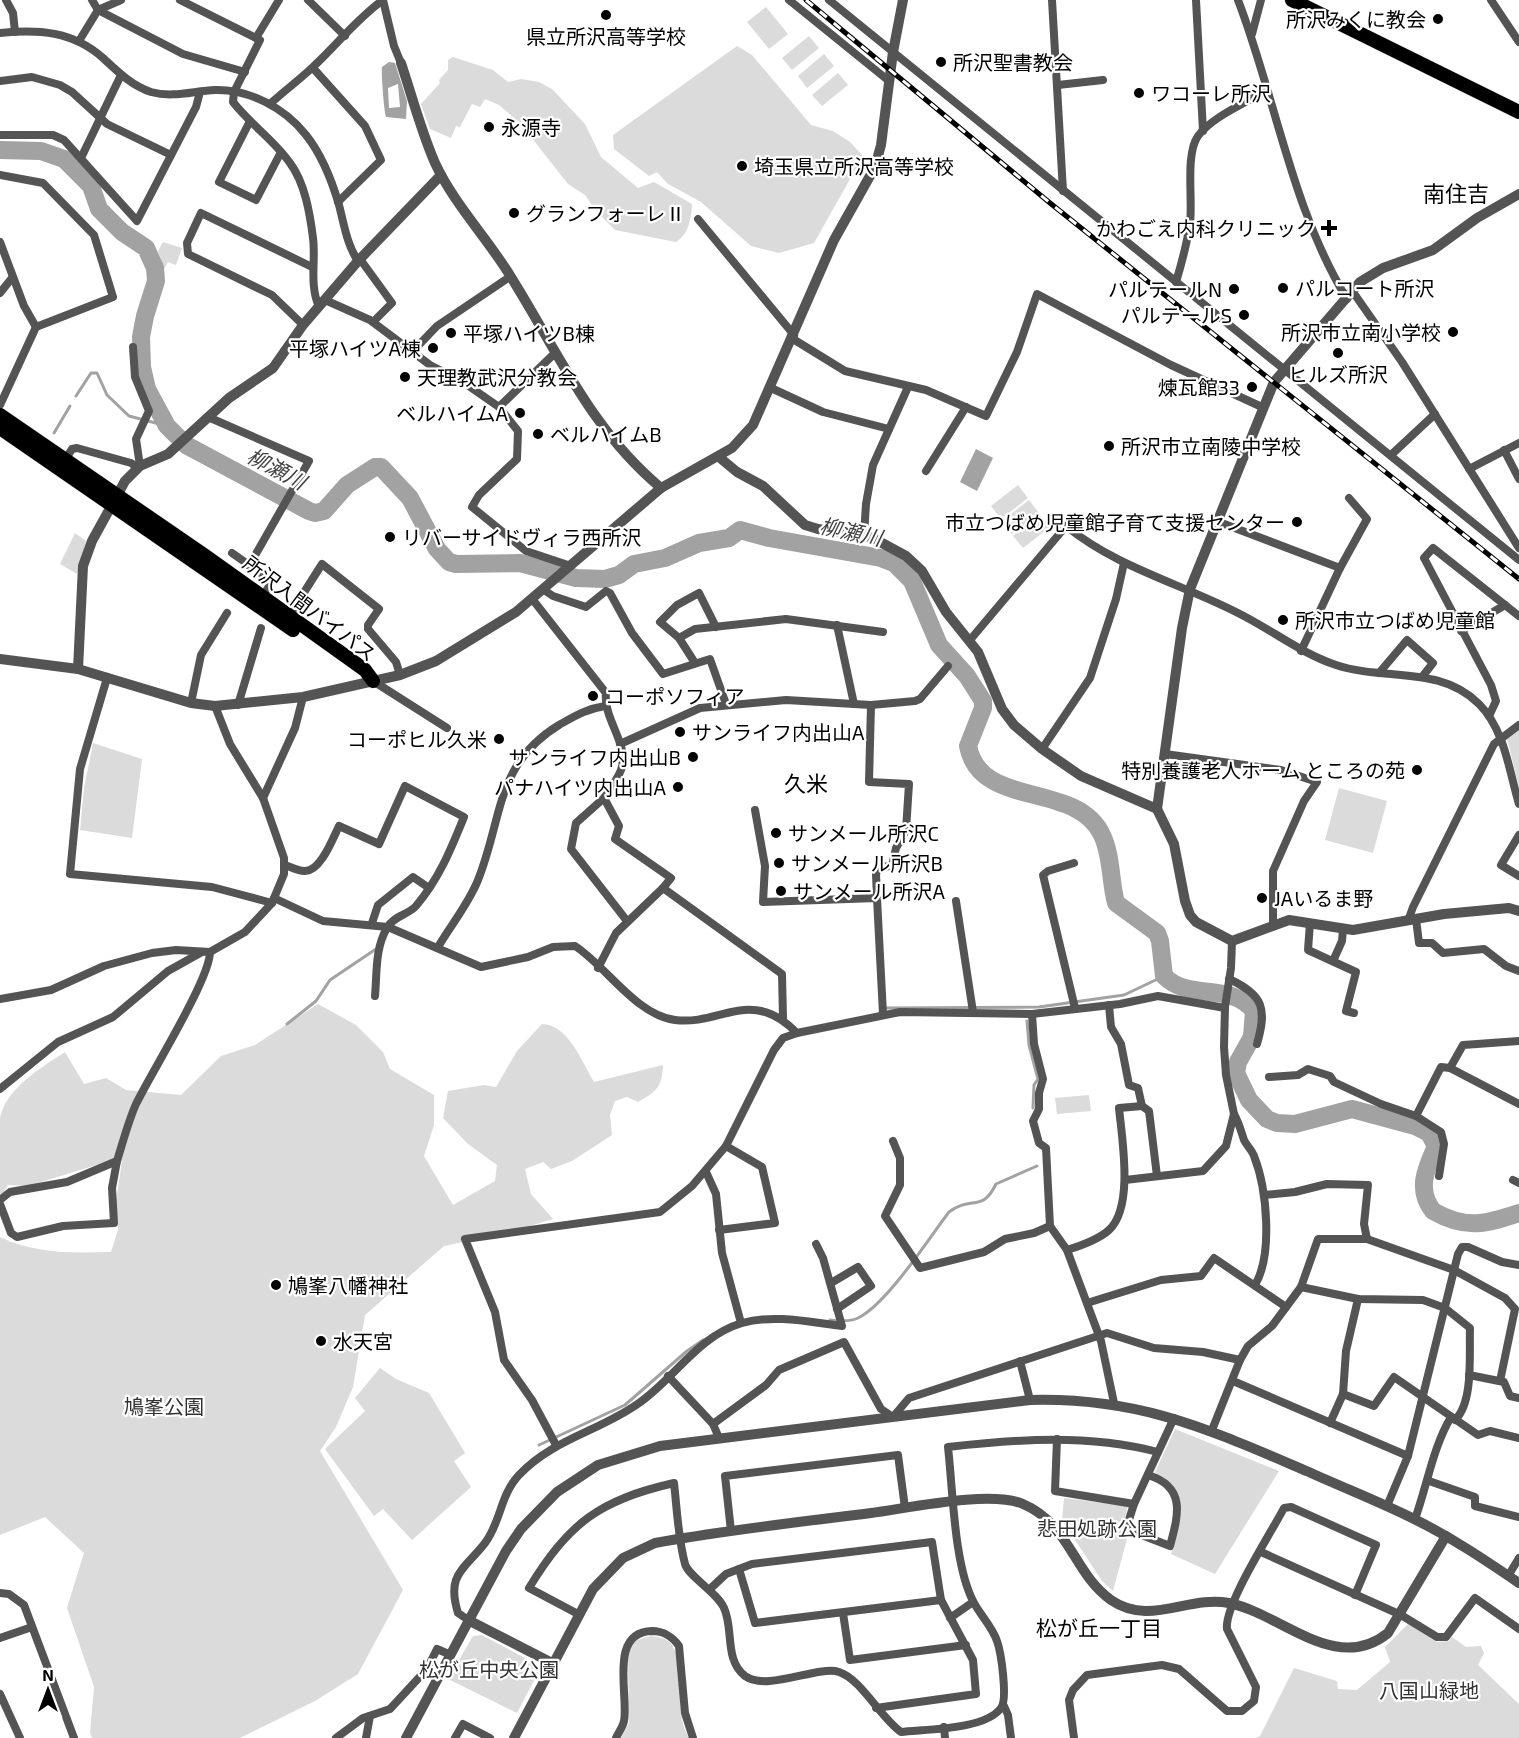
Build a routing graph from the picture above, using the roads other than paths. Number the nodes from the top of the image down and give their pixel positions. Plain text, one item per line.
1 (6, 0) edge
2 (92, 0) edge
3 (122, 0) edge
4 (180, 0) edge
5 (279, 0) edge
6 (308, 0) edge
7 (789, 0) edge
8 (829, 0) edge
9 (903, 0) edge
10 (1052, 0) edge
11 (1196, 0) edge
12 (1238, 0) edge
13 (1261, 0) edge
14 (1292, 0) edge
15 (1491, 0) edge
16 (98, 10) junction
17 (15, 32) junction
18 (0, 33) edge
19 (1252, 35) junction
20 (345, 36) junction
21 (256, 38) junction
22 (79, 41) junction
23 (1519, 42) edge
24 (892, 52) junction
25 (401, 63) joint
26 (313, 68) junction
27 (244, 72) junction
28 (122, 75) junction
29 (1103, 80) dead end
30 (0, 81) edge
31 (889, 81) junction
32 (1058, 85) junction
33 (1267, 90) junction
34 (200, 92) junction
35 (234, 92) junction
36 (270, 104) junction
37 (1519, 112) edge
38 (100, 118) junction
39 (250, 121) junction
40 (1203, 131) junction
41 (0, 135) edge
42 (281, 152) junction
43 (171, 155) junction
44 (81, 158) junction
45 (0, 175) edge
46 (441, 175) junction
47 (1064, 191) junction
48 (1519, 194) edge
49 (338, 202) junction
50 (698, 219) dead end
51 (0, 242) edge
52 (359, 260) junction
53 (312, 267) junction
54 (511, 276) junction
55 (12, 278) junction
56 (1176, 282) junction
57 (0, 292) edge
58 (1350, 296) junction
59 (322, 304) junction
60 (373, 322) junction
61 (303, 325) junction
62 (36, 327) junction
63 (793, 337) junction
64 (133, 347) dead end
65 (413, 351) junction
66 (555, 353) junction
67 (1284, 367) junction
68 (908, 387) junction
69 (771, 388) junction
70 (0, 405) edge
71 (499, 407) junction
72 (966, 407) junction
73 (1264, 408) junction
74 (1435, 414) junction
75 (0, 415) edge
76 (208, 417) junction
77 (0, 428) edge
78 (889, 429) junction
79 (1519, 443) edge
80 (1504, 450) junction
81 (1391, 455) junction
82 (719, 457) junction
83 (65, 460) junction
84 (139, 467) junction
85 (1469, 469) junction
86 (926, 471) dead end
87 (1519, 479) edge
88 (661, 488) junction
89 (1349, 498) dead end
90 (114, 500) junction
91 (1219, 522) junction
92 (864, 536) junction
93 (1519, 548) edge
94 (232, 553) dead end
95 (1519, 560) edge
96 (1124, 563) junction
97 (249, 566) junction
98 (570, 567) junction
99 (1340, 568) junction
100 (548, 586) junction
101 (1190, 589) junction
102 (263, 596) junction
103 (533, 600) junction
104 (1505, 604) junction
105 (227, 613) dead end
106 (289, 616) junction
107 (1519, 616) edge
108 (837, 625) junction
109 (716, 627) junction
110 (261, 628) dead end
111 (1461, 630) junction
112 (883, 632) dead end
113 (679, 638) junction
114 (970, 640) junction
115 (1301, 651) junction
116 (0, 659) edge
117 (695, 663) junction
118 (948, 666) dead end
119 (78, 669) junction
120 (1379, 673) junction
121 (400, 675) junction
122 (1422, 677) junction
123 (107, 678) junction
124 (373, 681) junction
125 (303, 697) junction
126 (191, 703) junction
127 (726, 704) junction
128 (854, 704) junction
129 (238, 705) junction
130 (871, 705) junction
131 (215, 706) junction
132 (605, 706) junction
133 (1489, 716) junction
134 (1519, 725) edge
135 (447, 728) dead end
136 (1500, 738) junction
137 (620, 744) junction
138 (1042, 749) junction
139 (1165, 754) junction
140 (263, 798) junction
141 (603, 798) junction
142 (1519, 804) edge
143 (1157, 809) junction
144 (755, 810) dead end
145 (1519, 835) edge
146 (1074, 863) dead end
147 (285, 866) junction
148 (1519, 876) edge
149 (429, 888) junction
150 (663, 888) junction
151 (877, 898) junction
152 (273, 901) junction
153 (956, 901) dead end
154 (1517, 907) edge
155 (1412, 920) junction
156 (627, 921) junction
157 (372, 923) junction
158 (1310, 923) junction
159 (1273, 924) junction
160 (387, 927) junction
161 (1343, 929) junction
162 (1232, 941) junction
163 (438, 947) junction
164 (206, 952) junction
165 (1333, 961) junction
166 (598, 968) junction
167 (1519, 971) edge
168 (1229, 978) junction
169 (375, 996) dead end
170 (0, 999) edge
171 (1074, 1003) junction
172 (1109, 1005) junction
173 (1225, 1007) junction
174 (973, 1012) junction
175 (1354, 1013) dead end
176 (882, 1014) junction
177 (1032, 1014) junction
178 (783, 1018) junction
179 (797, 1033) junction
180 (1519, 1041) edge
181 (1257, 1044) dead end
182 (1450, 1068) junction
183 (1269, 1077) dead end
184 (0, 1089) edge
185 (1519, 1104) edge
186 (1142, 1106) junction
187 (1234, 1114) junction
188 (1416, 1116) junction
189 (893, 1141) dead end
190 (726, 1146) junction
191 (117, 1161) junction
192 (706, 1172) junction
193 (1157, 1176) junction
194 (1439, 1176) dead end
195 (1125, 1180) junction
196 (1264, 1195) junction
197 (0, 1202) edge
198 (1050, 1226) junction
199 (719, 1230) junction
200 (1367, 1239) junction
201 (816, 1244) dead end
202 (1067, 1250) junction
203 (1519, 1265) edge
204 (1454, 1270) junction
205 (831, 1283) junction
206 (1255, 1285) junction
207 (1301, 1287) junction
208 (1358, 1299) junction
209 (1087, 1303) junction
210 (1286, 1307) junction
211 (1445, 1308) junction
212 (837, 1309) junction
213 (1517, 1309) edge
214 (741, 1323) junction
215 (1099, 1335) junction
216 (1240, 1360) junction
217 (1020, 1361) junction
218 (1469, 1375) junction
219 (668, 1376) junction
220 (1233, 1381) junction
221 (1500, 1382) junction
222 (1343, 1394) junction
223 (1423, 1398) junction
224 (1519, 1398) edge
225 (1030, 1400) junction
226 (1114, 1403) junction
227 (893, 1417) junction
228 (1173, 1418) junction
229 (1453, 1419) junction
230 (1330, 1423) junction
231 (713, 1424) junction
232 (1212, 1430) junction
233 (719, 1438) junction
234 (1519, 1438) edge
235 (1057, 1439) junction
236 (556, 1445) junction
237 (1158, 1452) junction
238 (1408, 1456) junction
239 (1148, 1475) junction
240 (1429, 1481) junction
241 (955, 1503) junction
242 (1134, 1504) junction
243 (1386, 1506) junction
244 (905, 1508) junction
245 (1519, 1517) edge
246 (1415, 1519) junction
247 (731, 1531) junction
248 (1446, 1536) junction
249 (681, 1538) junction
250 (1261, 1552) junction
251 (1519, 1558) edge
252 (739, 1569) junction
253 (1508, 1575) junction
254 (1519, 1583) edge
255 (710, 1589) junction
256 (0, 1593) edge
257 (1355, 1595) junction
258 (941, 1600) junction
259 (973, 1602) junction
260 (1232, 1604) junction
261 (843, 1612) junction
262 (578, 1614) junction
263 (1401, 1615) junction
264 (950, 1618) junction
265 (471, 1621) junction
266 (32, 1627) junction
267 (1519, 1629) edge
268 (0, 1638) edge
269 (966, 1645) junction
270 (451, 1655) junction
271 (552, 1663) junction
272 (0, 1694) edge
273 (1004, 1706) junction
274 (876, 1708) junction
275 (370, 1716) junction
276 (944, 1727) junction
277 (20, 1738) edge
278 (74, 1738) edge
279 (336, 1738) edge
280 (366, 1738) edge
281 (406, 1738) edge
282 (455, 1738) edge
283 (490, 1738) edge
284 (514, 1738) edge
285 (616, 1738) edge
286 (693, 1738) edge
287 (945, 1738) edge
288 (1011, 1738) edge
289 (1074, 1738) edge

1 - 17 street
2 - 16 street
3 - 16 street
4 - 21 street
5 - 21 street
6 - 20 street
7 - 31 street
8 - 24 street
9 - 24 street
10 - 32 street
11 - 40 street
12 - 19 street
13 - 19 street
14 - 37 main road
15 - 23 street
16 - 22 street
16 - 27 street
17 - 18 street
17 - 22 street
19 - 33 street
20 - 25 street
20 - 26 street
21 - 27 street
22 - 28 street
24 - 31 street
24 - 47 street
25 - 46 street
26 - 36 street
26 - 49 street
27 - 35 street
28 - 34 street
28 - 38 street
29 - 32 street
30 - 38 street
31 - 63 street
32 - 47 street
33 - 40 street
33 - 58 street
34 - 35 street
34 - 43 street
35 - 36 street
35 - 39 street
36 - 49 street
38 - 43 street
38 - 44 street
39 - 42 street
39 - 42 street
40 - 56 street
41 - 44 street
42 - 53 street
43 - 44 street
45 - 62 street
46 - 52 street
46 - 54 street
47 - 56 street
48 - 58 street
49 - 52 street
50 - 63 street
51 - 55 street
52 - 59 street
52 - 60 street
53 - 59 street
53 - 61 street
54 - 65 street
54 - 66 street
55 - 57 street
55 - 62 street
56 - 67 street
58 - 67 street
58 - 74 street
59 - 60 street
59 - 61 street
60 - 65 street
61 - 76 street
62 - 70 street
63 - 68 street
63 - 69 street
64 - 84 street
65 - 71 street
66 - 71 street
66 - 88 street
67 - 73 street
67 - 81 street
68 - 72 street
68 - 78 street
69 - 78 street
69 - 82 street
71 - 98 street
72 - 73 street
72 - 86 street
73 - 91 street
74 - 81 street
74 - 85 street
75 - 83 main road, 所沢入間バイパス
76 - 84 street
76 - 97 street
77 - 90 main road, 所沢入間バイパス
78 - 92 street
79 - 80 street
80 - 85 street
80 - 87 street
81 - 95 street
82 - 88 street
82 - 92 street
83 - 84 street
83 - 90 main road, 所沢入間バイパス
84 - 90 street
85 - 93 street
88 - 98 street
89 - 99 street
90 - 102 main road, 所沢入間バイパス
90 - 119 street
90 - 124 main road, 所沢入間バイパス
91 - 99 street
91 - 101 street
92 - 114 street
94 - 97 street
96 - 101 street
96 - 114 street
96 - 138 street
97 - 102 street
98 - 100 street
99 - 115 street
100 - 103 street
100 - 117 street
101 - 115 street
101 - 139 street
102 - 106 main road, 所沢入間バイパス
103 - 121 street
103 - 132 street
104 - 107 street
104 - 111 street
104 - 111 street
105 - 126 street
106 - 121 street
106 - 124 main road, 所沢入間バイパス
108 - 109 street
108 - 112 street
108 - 128 street
109 - 113 street
109 - 113 street
110 - 129 street
111 - 133 street
113 - 117 street
114 - 138 street
115 - 120 street
116 - 119 street
117 - 127 street
118 - 130 street
119 - 123 street
120 - 122 street
120 - 122 street
121 - 124 street
122 - 133 street
123 - 126 street
123 - 152 street
124 - 125 street
124 - 135 street
125 - 129 street
125 - 140 street
126 - 131 street
127 - 128 street
127 - 137 street
128 - 130 street
129 - 131 street
130 - 151 street
131 - 140 street
132 - 137 street
132 - 163 street
133 - 136 street
134 - 136 street
136 - 142 street
136 - 155 street
137 - 141 street
138 - 143 street
139 - 143 street
139 - 159 street
140 - 147 street
141 - 150 street
141 - 156 street
143 - 162 street
144 - 151 street
145 - 148 street
146 - 171 street
147 - 149 street
147 - 152 street
149 - 157 street
149 - 160 street
150 - 156 street
150 - 178 street
151 - 176 street
152 - 157 street
152 - 164 street
153 - 174 street
154 - 155 street
155 - 161 street
155 - 167 street
156 - 166 street
157 - 160 street
158 - 159 street
158 - 161 street
158 - 165 street
159 - 162 street
160 - 163 street
160 - 169 street
161 - 165 street
162 - 168 street
163 - 166 street
164 - 170 street
164 - 184 street
164 - 191 street
165 - 175 street
166 - 178 street
168 - 173 street
168 - 181 street
171 - 172 street
171 - 177 street
172 - 173 street
172 - 186 street
173 - 187 street
174 - 176 street
174 - 177 street
176 - 179 street
177 - 198 street
178 - 179 street
179 - 190 street
180 - 182 street
182 - 185 street
182 - 188 street
183 - 188 street
186 - 193 street
186 - 195 street
187 - 193 street
187 - 196 street
188 - 194 street
189 - 198 street
190 - 192 street
190 - 199 street
191 - 197 street
191 - 197 street
192 - 199 street
192 - 236 street
193 - 195 street
195 - 202 street
196 - 200 street
196 - 206 street
198 - 202 street
199 - 214 street
200 - 204 street
200 - 207 street
201 - 205 street
202 - 209 street
203 - 204 street
204 - 211 street
204 - 213 street
205 - 212 street
205 - 212 street
206 - 209 street
206 - 210 street
207 - 208 street
207 - 210 street
208 - 211 street
208 - 222 street
209 - 215 street
210 - 216 street
211 - 218 street
211 - 223 street
212 - 214 street
213 - 221 street
214 - 219 street
215 - 216 street
215 - 217 street
215 - 226 street
216 - 220 street
217 - 225 street
217 - 227 street
218 - 221 street
218 - 229 street
219 - 231 street
219 - 236 street
220 - 230 street
220 - 232 street
221 - 224 street
222 - 223 street
222 - 230 street
223 - 229 street
223 - 238 street
225 - 226 street
225 - 227 street
226 - 228 street
227 - 231 street
227 - 233 street
228 - 232 street
228 - 237 street
229 - 234 street
229 - 240 street
230 - 238 street
231 - 233 street
232 - 243 street
233 - 265 street
235 - 237 street
235 - 241 street
235 - 242 street
236 - 265 street
237 - 239 street
238 - 243 street
239 - 242 street
239 - 242 street
240 - 245 street
240 - 246 street
241 - 244 street
241 - 259 street
241 - 260 street
243 - 246 street
244 - 247 street
244 - 247 street
246 - 248 street
247 - 249 street
248 - 253 street
248 - 263 street
249 - 255 street
249 - 262 street
249 - 262 street
250 - 257 street
250 - 257 street
250 - 260 street
251 - 253 street
252 - 255 street
252 - 258 street
252 - 261 street
253 - 254 street
255 - 274 street
256 - 266 street
257 - 263 street
258 - 261 street
258 - 264 street
259 - 264 street
259 - 273 street
260 - 263 street
260 - 289 street
261 - 269 street
262 - 271 street
263 - 267 street
264 - 269 street
265 - 270 street
265 - 271 street
266 - 268 street
266 - 278 street
269 - 274 street
270 - 275 street
270 - 281 street
271 - 284 street
272 - 277 street
273 - 276 street
273 - 288 street
274 - 276 street
275 - 279 street
275 - 280 street
276 - 287 street
282 - 283 street
285 - 286 street

